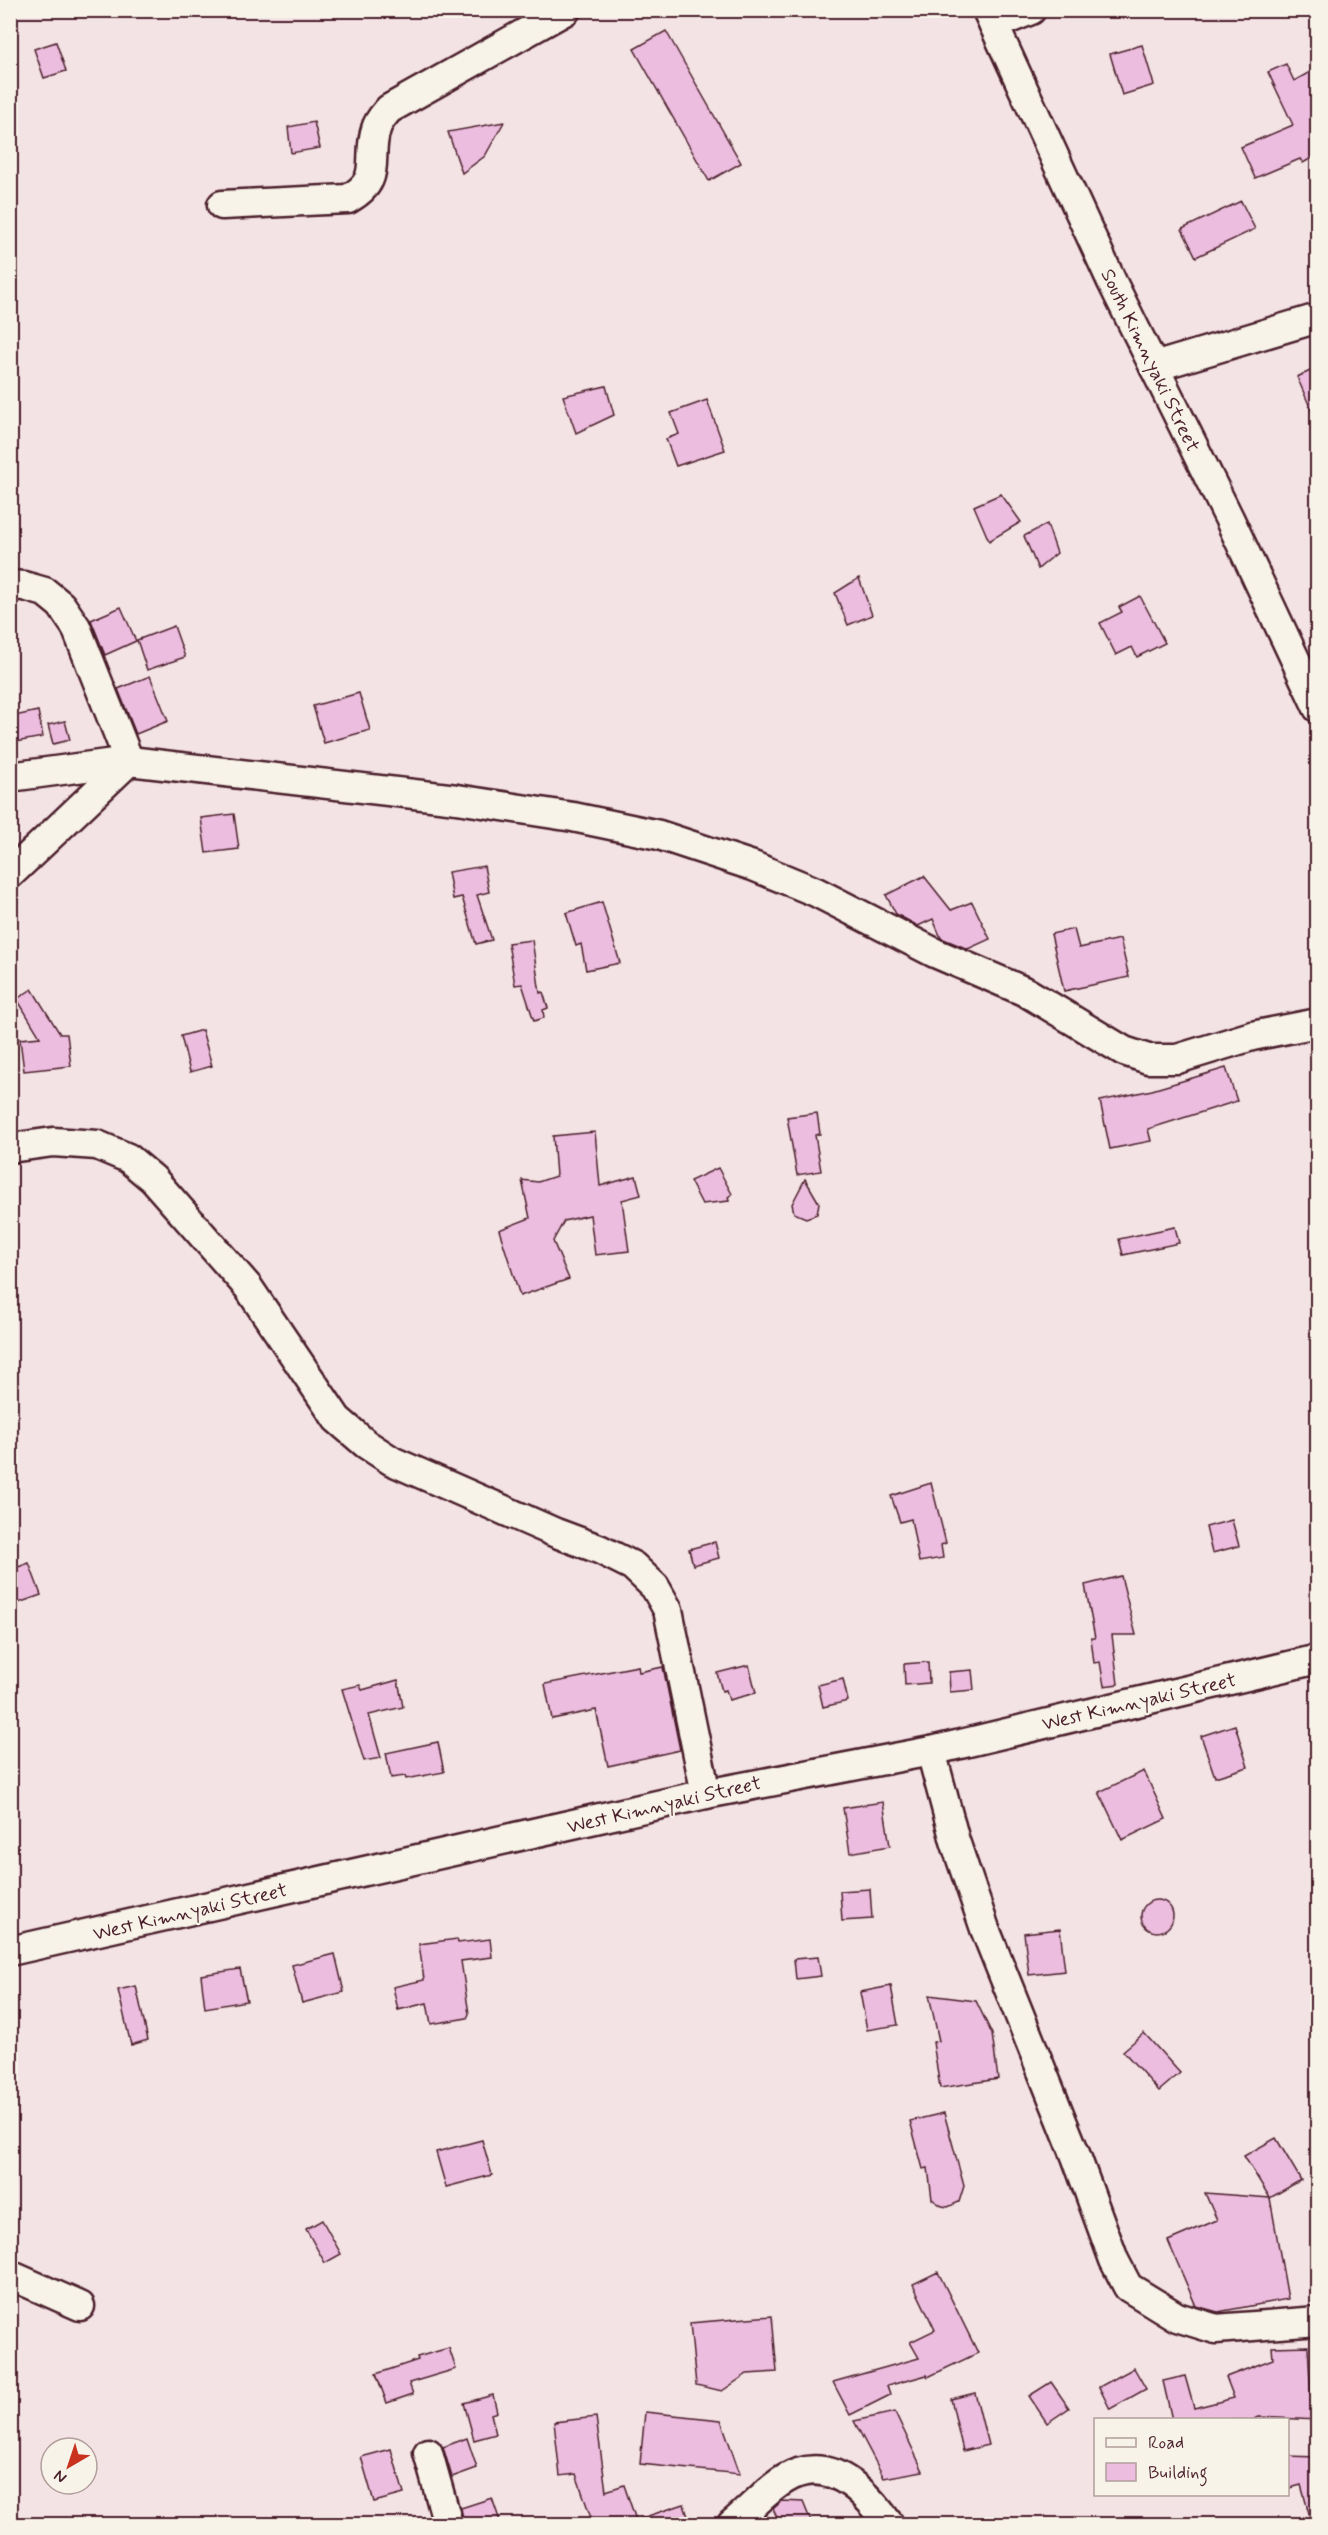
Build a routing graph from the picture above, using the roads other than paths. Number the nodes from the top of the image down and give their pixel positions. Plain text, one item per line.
1 (567, 10) edge
2 (1031, 10) edge
3 (991, 18) edge
4 (222, 205) dead end
5 (1317, 318) edge
6 (1154, 367) junction
7 (10, 585) edge
8 (1317, 708) edge
9 (129, 761) junction
10 (10, 777) edge
11 (10, 874) edge
12 (1317, 1023) edge
13 (10, 1148) edge
14 (1317, 1659) edge
15 (931, 1751) junction
16 (706, 1794) junction
17 (10, 1951) edge
18 (10, 2275) edge
19 (80, 2306) dead end
20 (1317, 2320) edge
21 (428, 2453) dead end
22 (448, 2524) edge
23 (732, 2524) edge
24 (889, 2524) edge

1 - 4 street
2 - 3 street
3 - 6 street, South Kimnyaki Street
5 - 6 street
6 - 8 street, South Kimnyaki Street
7 - 9 street
9 - 10 street
9 - 11 street
9 - 12 street
13 - 16 street
14 - 15 street, West Kimnyaki Street
15 - 16 street, West Kimnyaki Street
15 - 20 street
16 - 17 street, West Kimnyaki Street
18 - 19 street
21 - 22 street
23 - 24 street

